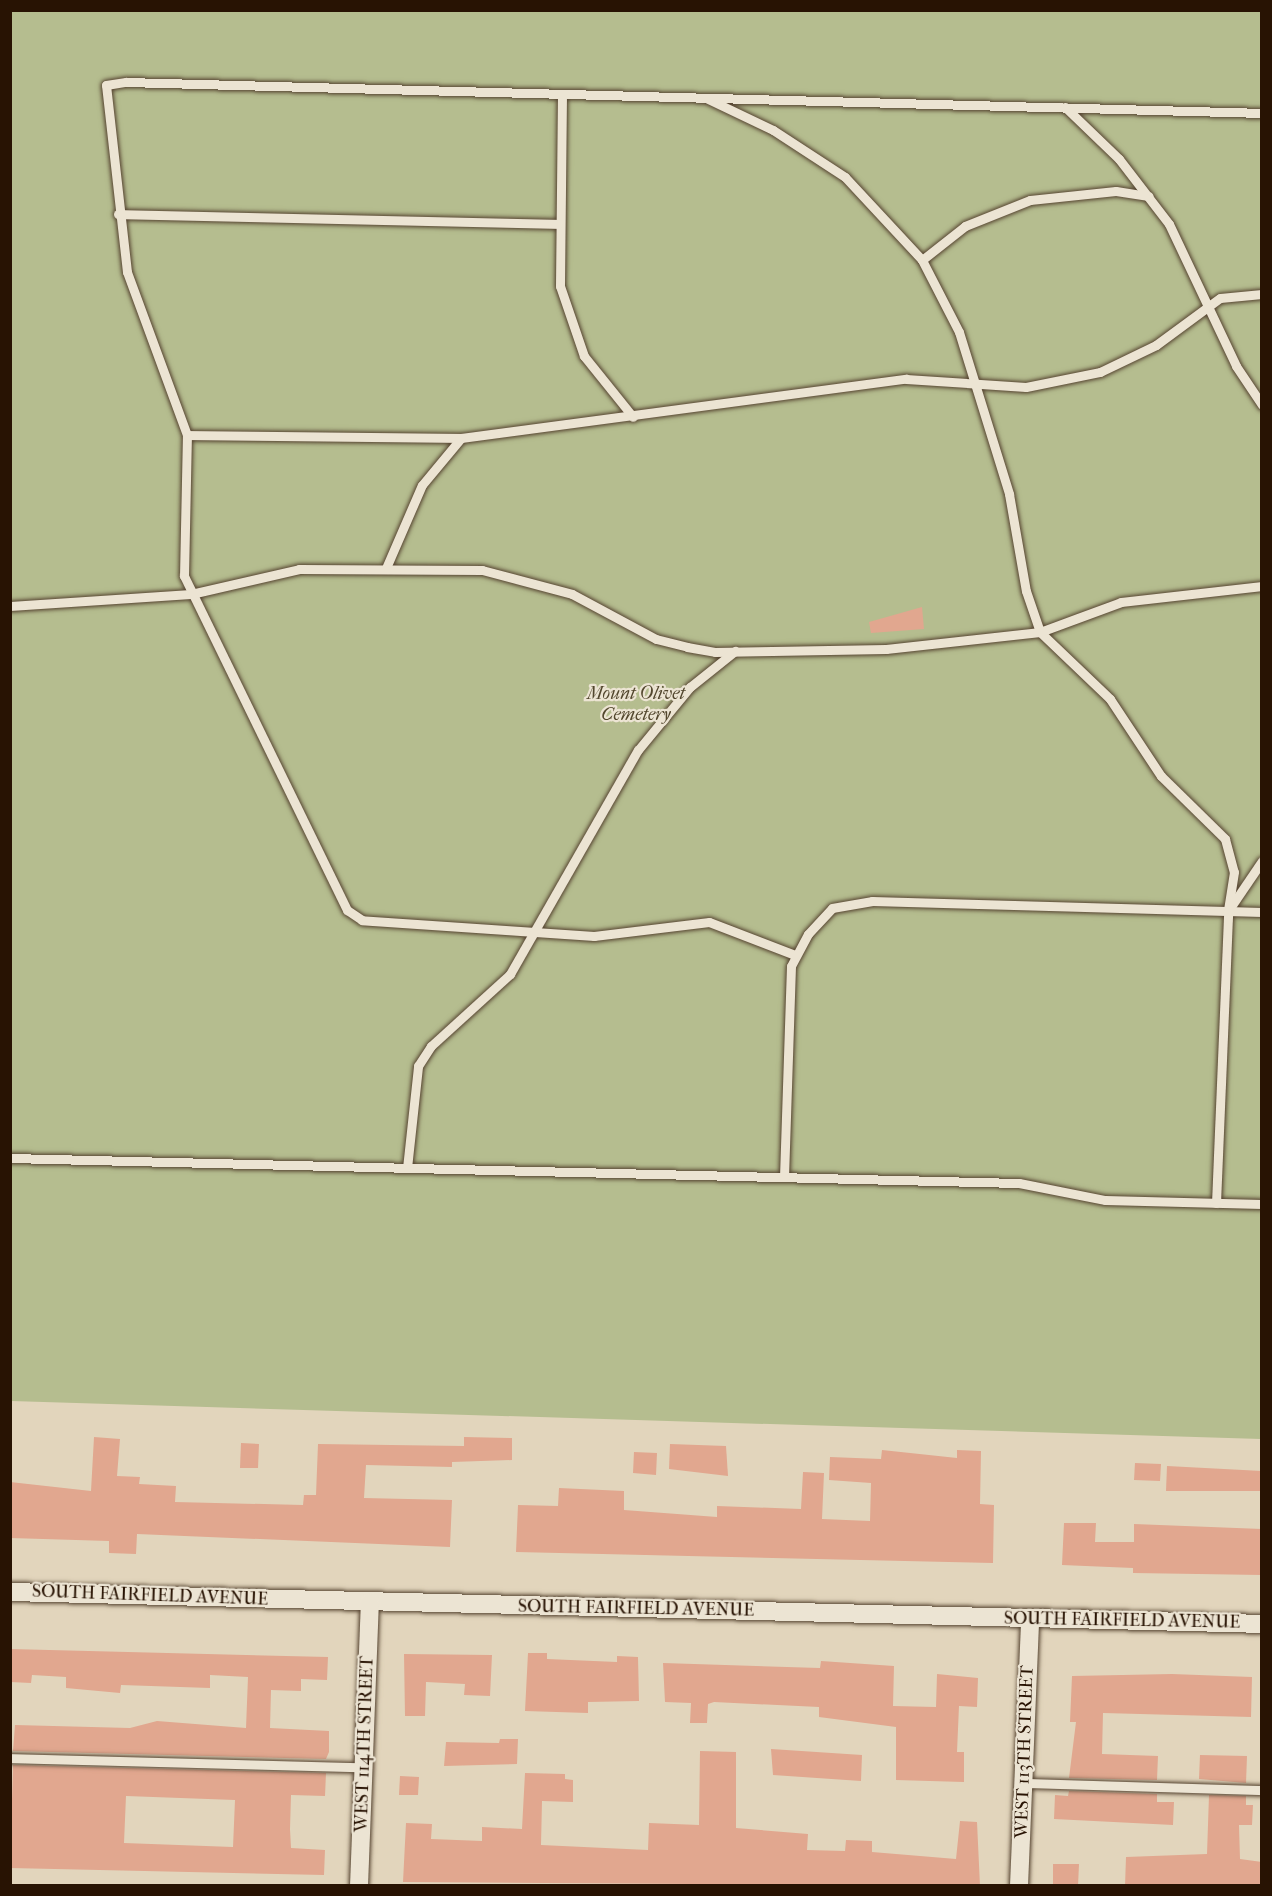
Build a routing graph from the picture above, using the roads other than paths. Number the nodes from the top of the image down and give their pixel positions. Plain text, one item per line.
1 (562, 94) junction
2 (705, 98) junction
3 (1065, 107) junction
4 (1262, 113) edge
5 (1149, 196) junction
6 (118, 214) junction
7 (558, 224) junction
8 (922, 260) junction
9 (1262, 294) edge
10 (1211, 304) junction
11 (976, 384) junction
12 (1262, 405) edge
13 (633, 417) junction
14 (188, 435) junction
15 (461, 438) junction
16 (386, 568) junction
17 (1262, 586) edge
18 (191, 594) junction
19 (10, 606) edge
20 (1040, 632) junction
21 (735, 651) junction
22 (1262, 861) edge
23 (1227, 911) junction
24 (1262, 912) edge
25 (534, 930) junction
26 (795, 955) junction
27 (10, 1158) edge
28 (408, 1168) junction
29 (784, 1177) junction
30 (1216, 1203) junction
31 (1262, 1204) edge
32 (10, 1592) edge
33 (370, 1602) junction
34 (1030, 1619) junction
35 (1262, 1624) edge
36 (10, 1758) edge
37 (364, 1767) junction
38 (1023, 1783) junction
39 (1262, 1790) edge
40 (359, 1886) edge
41 (1019, 1886) edge

1 - 2 lane
1 - 6 lane
1 - 7 lane
2 - 3 lane
2 - 8 lane
3 - 4 lane
3 - 5 lane
5 - 8 lane
5 - 10 lane
6 - 7 lane
6 - 14 lane
7 - 13 lane
8 - 11 lane
9 - 10 lane
10 - 11 lane
10 - 12 lane
11 - 13 lane
11 - 20 lane
13 - 15 lane
14 - 15 lane
14 - 18 lane
15 - 16 lane
16 - 18 lane
16 - 21 lane
17 - 20 lane
18 - 19 lane
18 - 25 lane
20 - 21 lane
20 - 23 lane
21 - 25 lane
22 - 23 lane
23 - 24 lane
23 - 26 lane
23 - 30 lane
25 - 26 lane
25 - 28 lane
26 - 29 lane
27 - 28 lane
28 - 29 lane
29 - 30 lane
30 - 31 lane
32 - 33 street, SOUTH FAIRFIELD AVENUE
33 - 34 street, SOUTH FAIRFIELD AVENUE
33 - 37 street, WEST 114TH STREET
34 - 35 street, SOUTH FAIRFIELD AVENUE
34 - 38 street, WEST 113TH STREET
36 - 37 lane
37 - 40 street, WEST 114TH STREET
38 - 39 lane
38 - 41 street, WEST 113TH STREET

